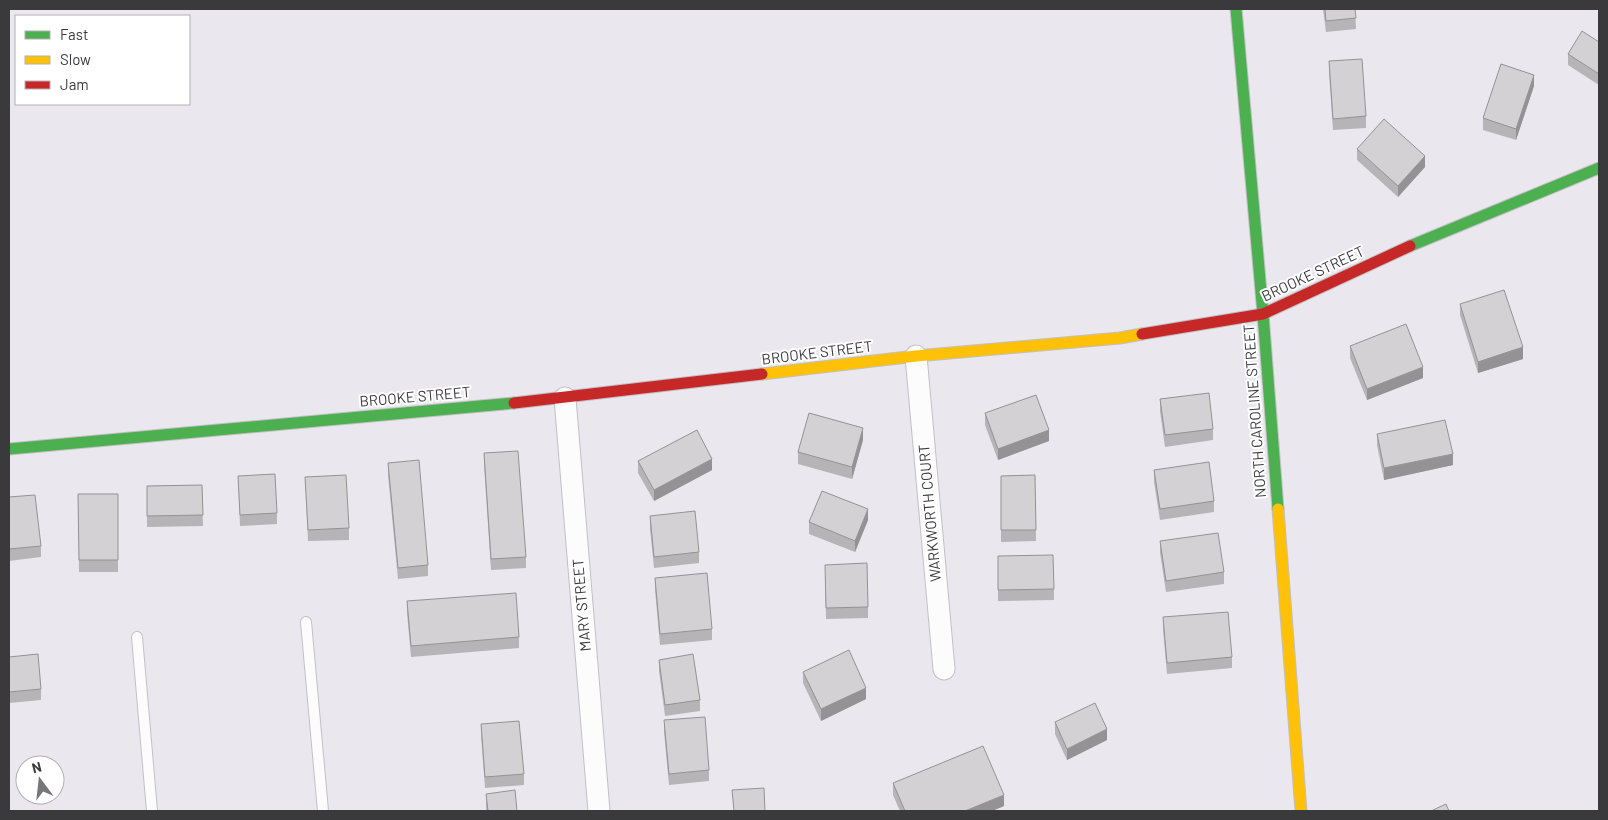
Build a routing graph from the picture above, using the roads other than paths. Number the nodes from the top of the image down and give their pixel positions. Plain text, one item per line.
1 (1236, 9) edge
2 (1599, 168) edge
3 (1263, 314) junction
4 (916, 356) junction
5 (565, 398) junction
6 (9, 449) edge
7 (306, 622) dead end
8 (137, 637) dead end
9 (944, 669) dead end
10 (152, 811) edge
11 (323, 811) edge
12 (599, 811) edge
13 (1301, 811) edge

1 - 3 street, NORTH CAROLINE STREET
2 - 3 street, BROOKE STREET
3 - 4 street, BROOKE STREET
3 - 13 street, NORTH CAROLINE STREET
4 - 5 street, BROOKE STREET
4 - 9 street, WARKWORTH COURT
5 - 6 street, BROOKE STREET
5 - 12 street, MARY STREET
7 - 11 lane
8 - 10 lane

